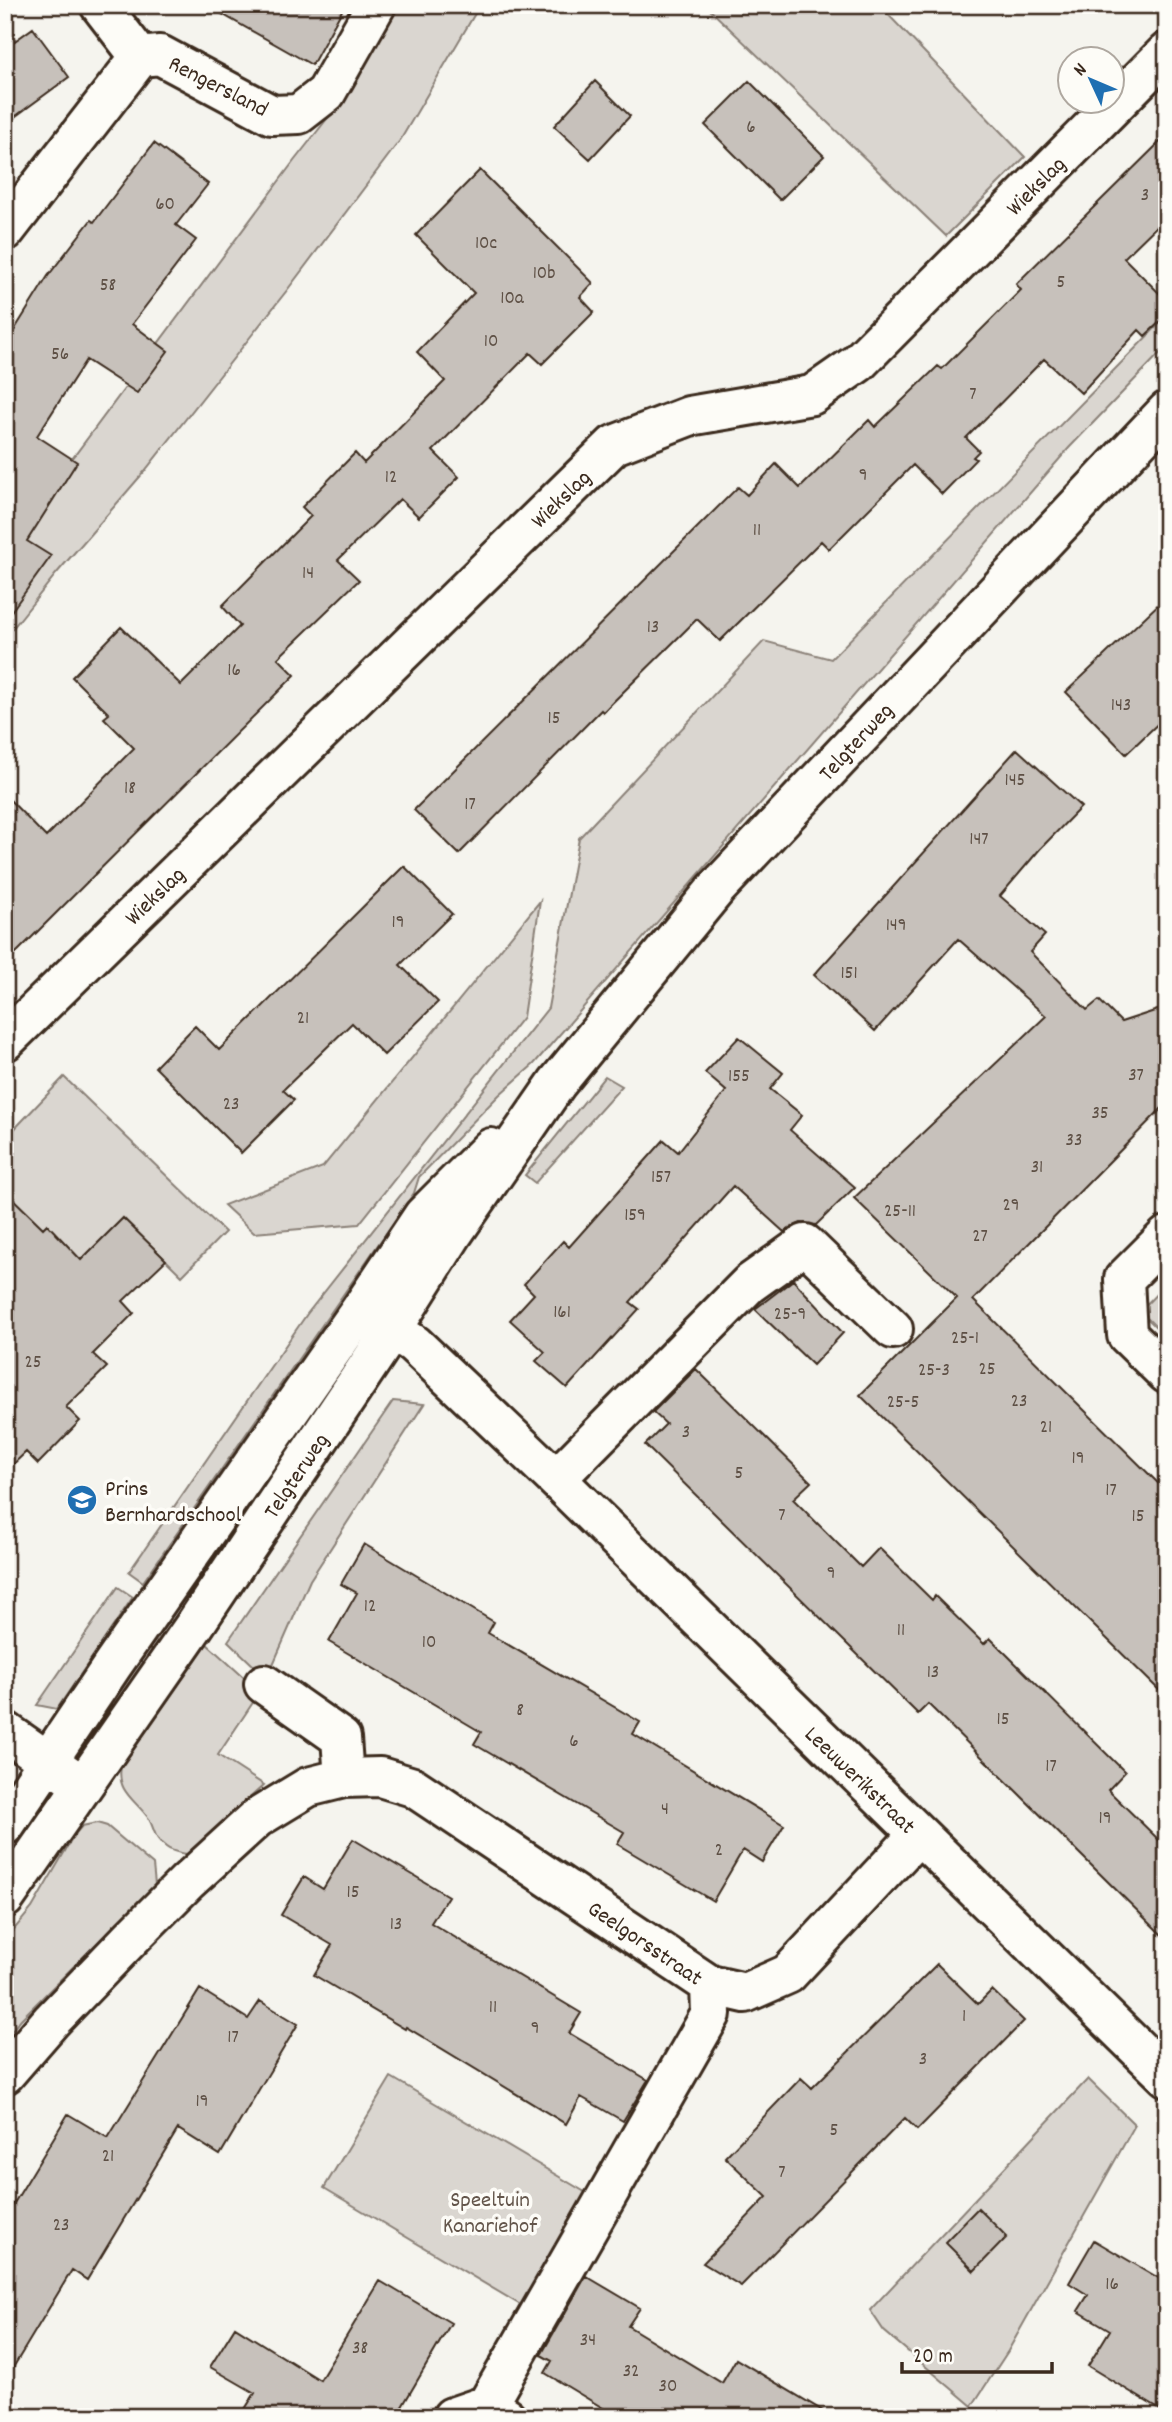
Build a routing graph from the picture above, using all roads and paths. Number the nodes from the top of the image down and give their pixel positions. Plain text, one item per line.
1 (100, 5) edge
2 (376, 5) edge
3 (1167, 52) edge
4 (140, 57) junction
5 (5, 231) edge
6 (1167, 411) edge
7 (5, 1041) edge
8 (1167, 1236) edge
9 (376, 1320) junction
10 (893, 1329) dead end
11 (1167, 1374) edge
12 (556, 1479) junction
13 (264, 1684) dead end
14 (5, 1731) edge
15 (48, 1761) junction
16 (344, 1779) junction
17 (82, 1786) junction
18 (5, 1825) edge
19 (918, 1835) junction
20 (5, 1898) edge
21 (710, 1985) junction
22 (5, 2074) edge
23 (1167, 2077) edge
24 (482, 2413) edge

1 - 4 street
2 - 4 street, Rengersland
3 - 7 street, Wiekslag
4 - 5 street, Rengersland
6 - 9 street, Telgterweg
8 - 11 street
9 - 12 street, Leeuwerikstraat
9 - 15 street, Telgterweg
9 - 17 street, Telgterweg
10 - 12 street
12 - 19 street, Leeuwerikstraat
13 - 16 street
14 - 15 street
15 - 17 street
15 - 18 street, Telgterweg
16 - 21 street, Geelgorsstraat
16 - 22 street, Geelgorsstraat
17 - 20 street, Telgterweg
19 - 21 street, Geelgorsstraat
19 - 23 street, Leeuwerikstraat
21 - 24 street

